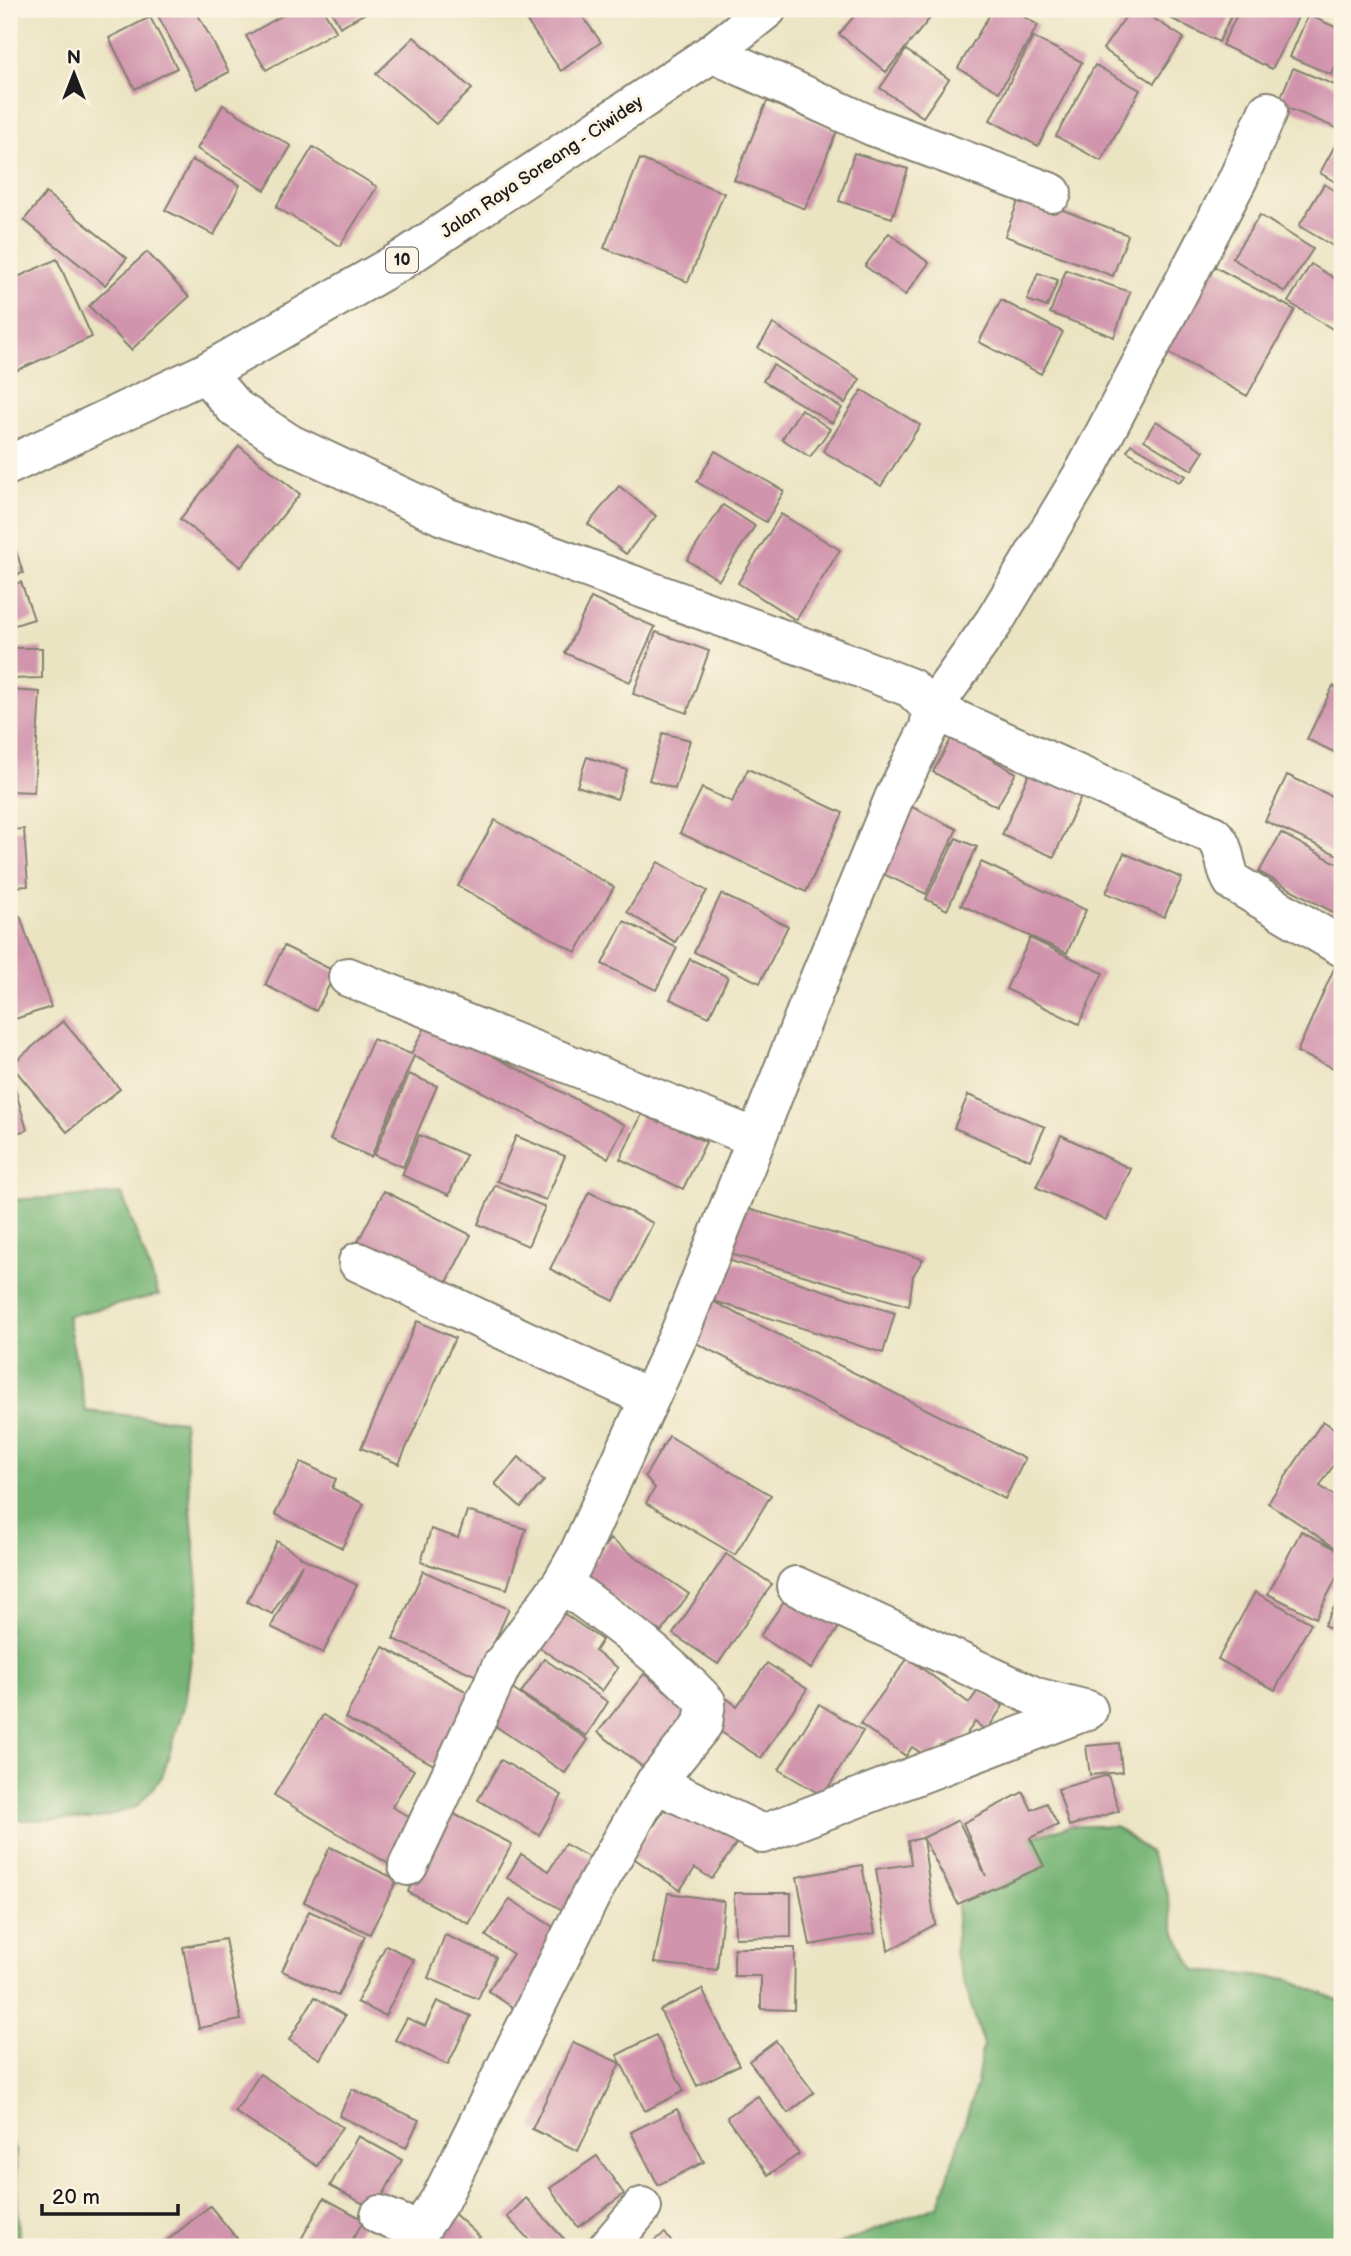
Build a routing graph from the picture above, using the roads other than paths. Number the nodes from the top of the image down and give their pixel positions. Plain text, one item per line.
1 (767, 9) edge
2 (712, 53) junction
3 (1268, 111) dead end
4 (1052, 193) dead end
5 (205, 373) junction
6 (9, 465) edge
7 (932, 709) junction
8 (1342, 947) edge
9 (348, 977) dead end
10 (756, 1138) junction
11 (358, 1262) dead end
12 (649, 1398) junction
13 (562, 1583) junction
14 (796, 1586) dead end
15 (655, 1783) junction
16 (408, 1866) dead end
17 (642, 2207) dead end
18 (380, 2216) dead end
19 (424, 2239) edge
20 (608, 2247) edge

1 - 2 main road, Jalan Raya Soreang - Ciwidey / 10
2 - 4 main road
2 - 5 main road, Jalan Raya Soreang - Ciwidey / 10
3 - 7 main road
5 - 6 main road, Jalan Raya Soreang - Ciwidey / 10
5 - 7 main road
7 - 8 main road
7 - 10 main road
9 - 10 main road
10 - 12 main road
11 - 12 main road
12 - 13 main road
13 - 15 main road
13 - 16 main road
14 - 15 main road
15 - 19 main road
17 - 20 main road
18 - 19 main road

